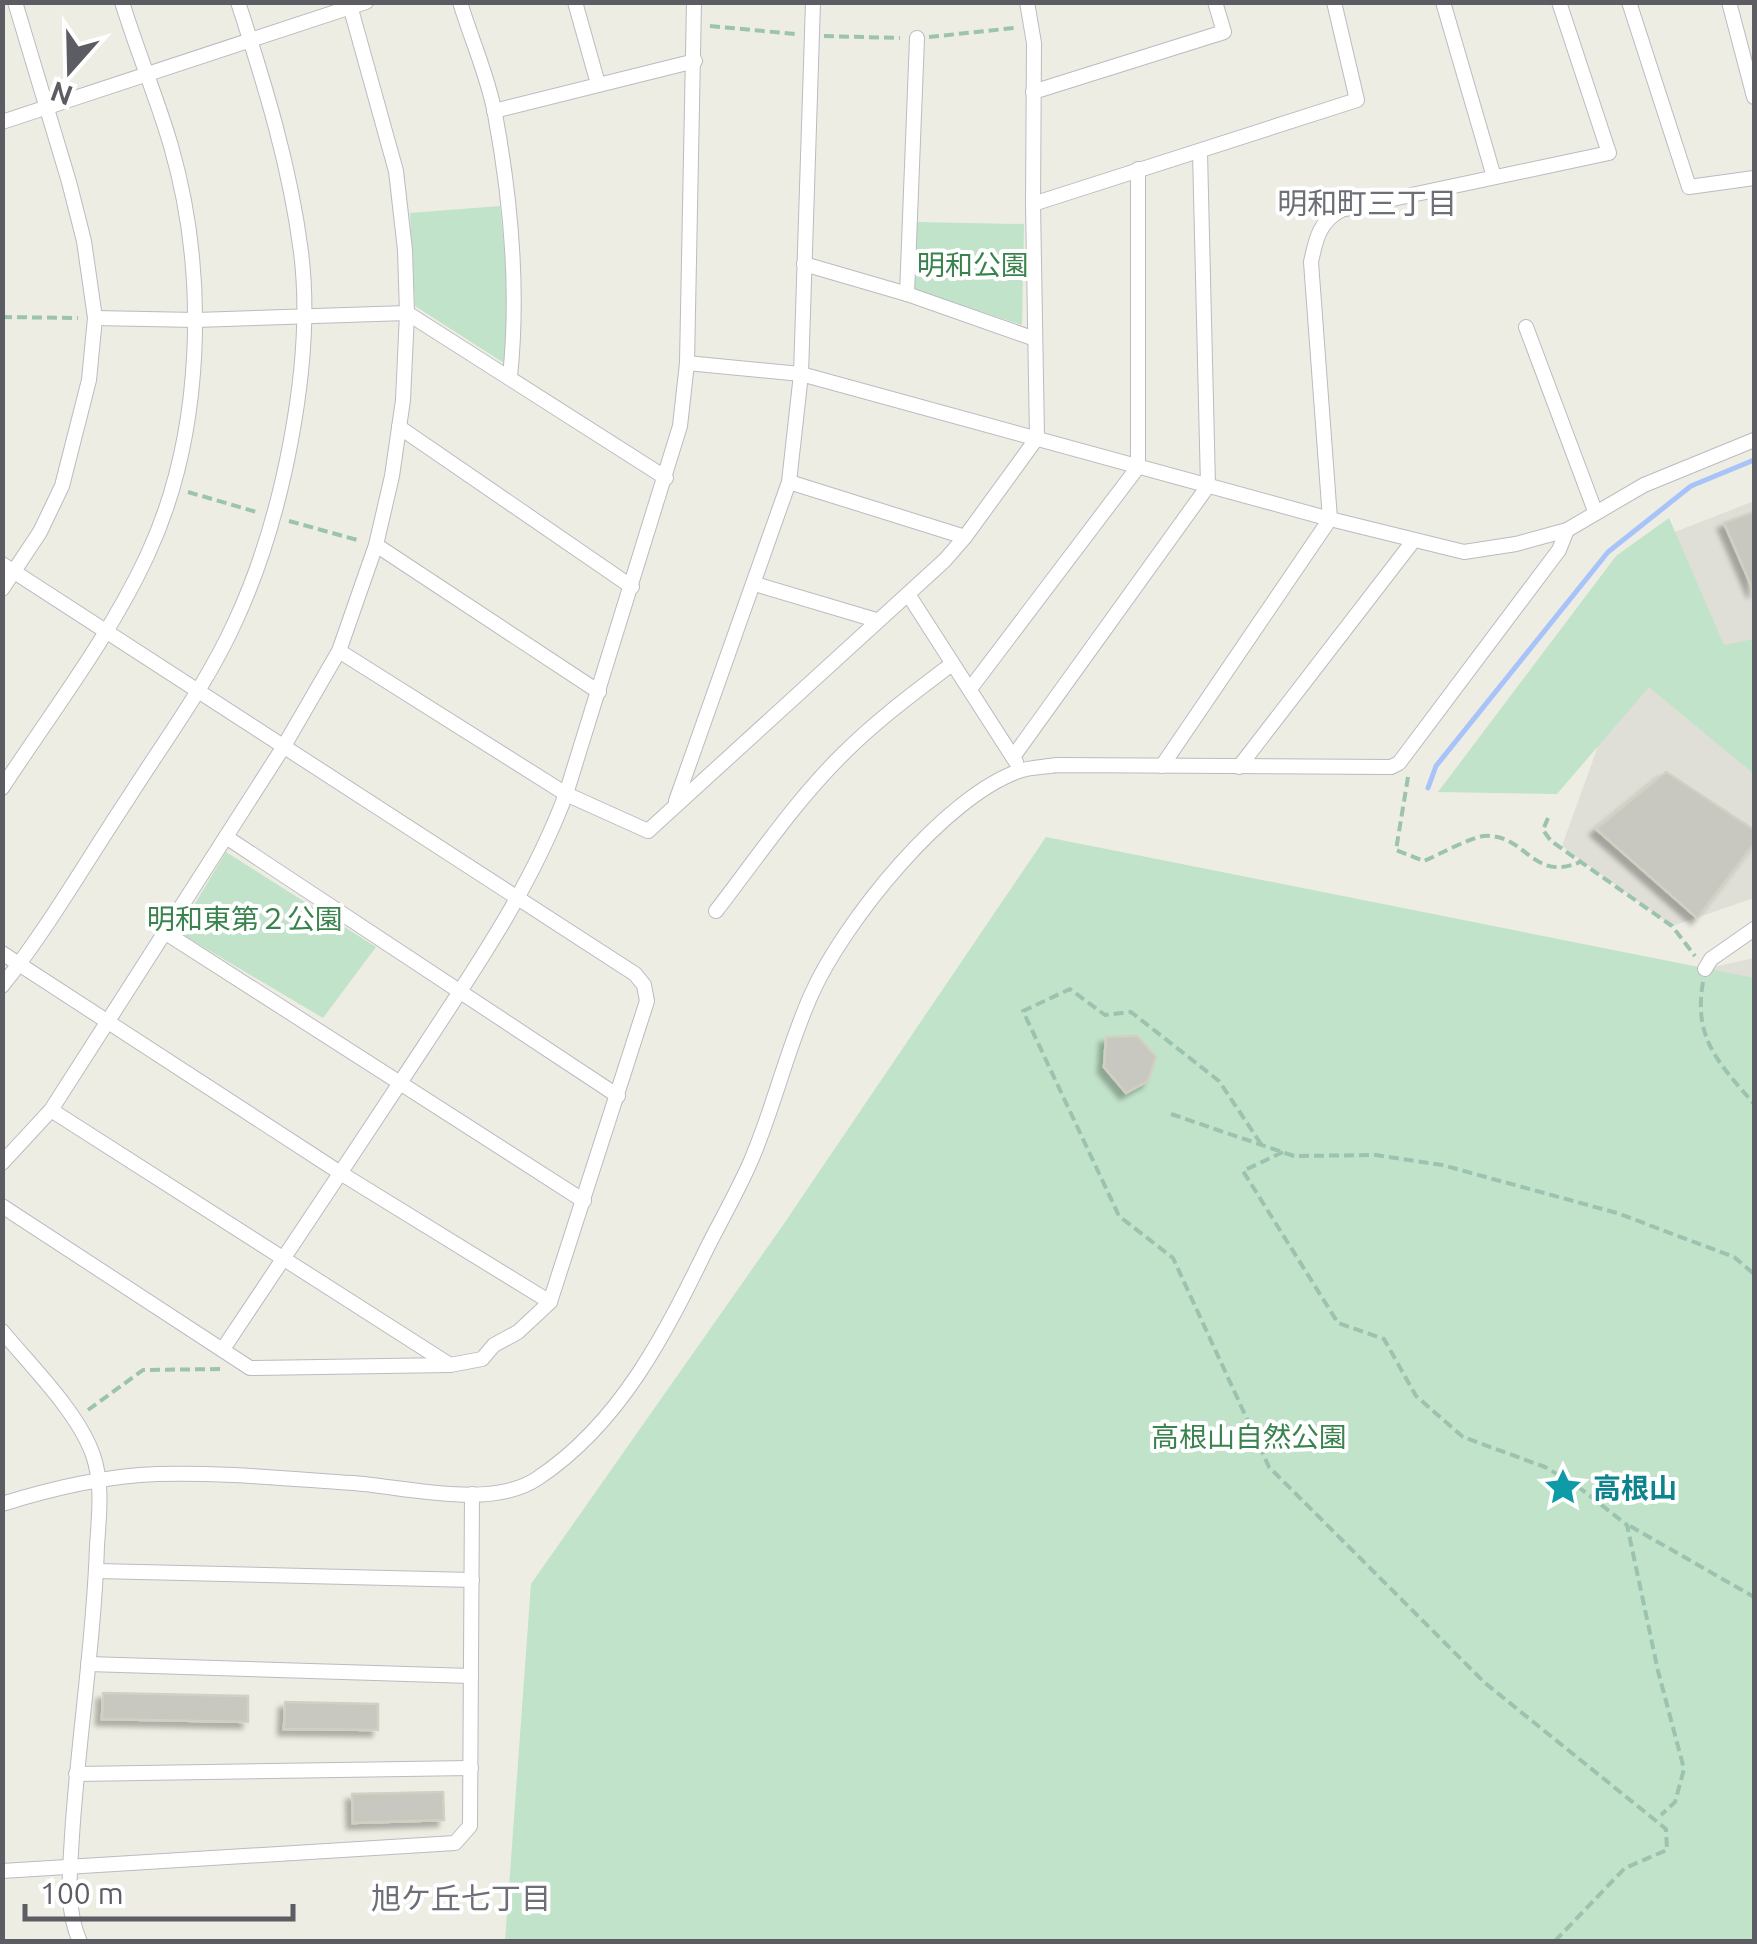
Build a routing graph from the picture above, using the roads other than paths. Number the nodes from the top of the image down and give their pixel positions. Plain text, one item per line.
1 (14, 2) edge
2 (122, 2) edge
3 (238, 2) edge
4 (366, 2) edge
5 (460, 2) edge
6 (574, 2) edge
7 (694, 2) edge
8 (812, 2) edge
9 (1027, 2) edge
10 (1216, 2) edge
11 (1334, 2) edge
12 (1442, 2) edge
13 (1560, 2) edge
14 (1630, 2) edge
15 (1730, 2) edge
16 (350, 5) edge
17 (917, 38) road end
18 (250, 40) junction
19 (695, 61) junction
20 (144, 73) junction
21 (598, 84) junction
22 (1033, 92) junction
23 (1754, 98) edge
24 (48, 107) junction
25 (494, 111) junction
26 (2, 122) edge
27 (1200, 152) junction
28 (1138, 170) junction
29 (1494, 177) junction
30 (1754, 178) edge
31 (1033, 204) junction
32 (804, 264) junction
33 (907, 294) junction
34 (407, 313) junction
35 (94, 318) junction
36 (303, 318) junction
37 (196, 320) junction
38 (1526, 327) dead end
39 (1035, 339) junction
40 (688, 364) junction
41 (801, 374) junction
42 (510, 377) junction
43 (399, 427) junction
44 (1036, 438) junction
45 (1754, 440) edge
46 (1138, 468) junction
47 (666, 478) junction
48 (789, 482) junction
49 (1208, 486) junction
50 (1595, 511) junction
51 (1330, 519) junction
52 (1567, 530) junction
53 (965, 537) junction
54 (1414, 540) junction
55 (376, 546) junction
56 (8, 567) edge
57 (755, 584) junction
58 (632, 586) junction
59 (2, 589) edge
60 (908, 594) junction
61 (876, 620) junction
62 (106, 628) junction
63 (339, 651) junction
64 (952, 664) junction
65 (970, 690) junction
66 (196, 692) junction
67 (599, 692) junction
68 (284, 746) junction
69 (1016, 763) junction
70 (1162, 766) junction
71 (1239, 767) junction
72 (2, 788) edge
73 (566, 794) junction
74 (674, 807) junction
75 (226, 837) junction
76 (519, 898) junction
77 (716, 911) dead end
78 (1754, 929) edge
79 (166, 932) junction
80 (2, 953) edge
81 (19, 965) junction
82 (1705, 969) road end
83 (2, 986) edge
84 (460, 990) junction
85 (107, 1022) junction
86 (401, 1081) junction
87 (618, 1096) junction
88 (51, 1110) junction
89 (2, 1162) edge
90 (342, 1174) junction
91 (584, 1201) junction
92 (2, 1206) edge
93 (284, 1257) junction
94 (550, 1302) junction
95 (2, 1331) edge
96 (223, 1348) junction
97 (450, 1365) junction
98 (100, 1478) junction
99 (472, 1494) junction
100 (2, 1504) edge
101 (96, 1571) junction
102 (472, 1580) junction
103 (88, 1664) junction
104 (471, 1676) junction
105 (470, 1768) junction
106 (76, 1774) junction
107 (70, 1867) junction
108 (2, 1871) edge
109 (80, 1942) edge

1 - 24 street
2 - 20 street
3 - 18 street
4 - 16 street
5 - 25 street
6 - 21 street
7 - 19 street
8 - 32 street
9 - 22 street
10 - 22 street
11 - 27 street
12 - 29 street
13 - 29 street
14 - 30 street
15 - 23 street
16 - 18 street
16 - 34 street
17 - 33 street
18 - 20 street
18 - 36 street
19 - 21 street
19 - 40 street
20 - 24 street
20 - 37 street
21 - 25 street
22 - 31 street
24 - 26 street
24 - 35 street
25 - 42 street
27 - 28 street
27 - 49 street
28 - 31 street
28 - 46 street
29 - 51 street
31 - 39 street
32 - 33 street
32 - 41 street
33 - 39 street
34 - 36 street
34 - 42 street
34 - 43 street
35 - 37 street
35 - 56 street
36 - 37 street
36 - 66 street
37 - 62 street
38 - 50 street
39 - 44 street
40 - 41 street
40 - 47 street
41 - 44 street
41 - 48 street
42 - 47 street
43 - 55 street
43 - 58 street
44 - 46 street
44 - 53 street
45 - 50 street
46 - 49 street
46 - 65 street
47 - 58 street
48 - 53 street
48 - 57 street
49 - 51 street
49 - 69 street
50 - 52 street
51 - 54 street
51 - 70 street
52 - 54 street
52 - 71 street
53 - 60 street
54 - 71 street
55 - 63 street
55 - 67 street
56 - 59 street
56 - 62 street
57 - 61 street
57 - 74 street
58 - 67 street
60 - 61 street
60 - 64 street
61 - 74 street
62 - 66 street
62 - 72 street
63 - 68 street
63 - 73 street
64 - 65 street
64 - 77 street
65 - 69 street
66 - 68 street
66 - 81 street
67 - 73 street
68 - 75 street
68 - 76 street
69 - 70 street
69 - 99 street
70 - 71 street
73 - 74 street
73 - 76 street
75 - 79 street
75 - 84 street
76 - 84 street
76 - 87 street
78 - 82 street
79 - 85 street
79 - 86 street
80 - 81 street
81 - 83 street
81 - 85 street
84 - 86 street
84 - 87 street
85 - 88 street
85 - 90 street
86 - 90 street
86 - 91 street
87 - 91 street
88 - 89 street
88 - 93 street
90 - 93 street
90 - 94 street
91 - 94 street
92 - 96 street
93 - 96 street
93 - 97 street
94 - 97 street
95 - 98 street
96 - 97 street
98 - 99 street
98 - 100 street
98 - 101 street
99 - 102 street
101 - 102 street
101 - 103 street
102 - 104 street
103 - 104 street
103 - 106 street
104 - 105 street
105 - 106 street
105 - 107 street
106 - 107 street
107 - 108 street
107 - 109 street

